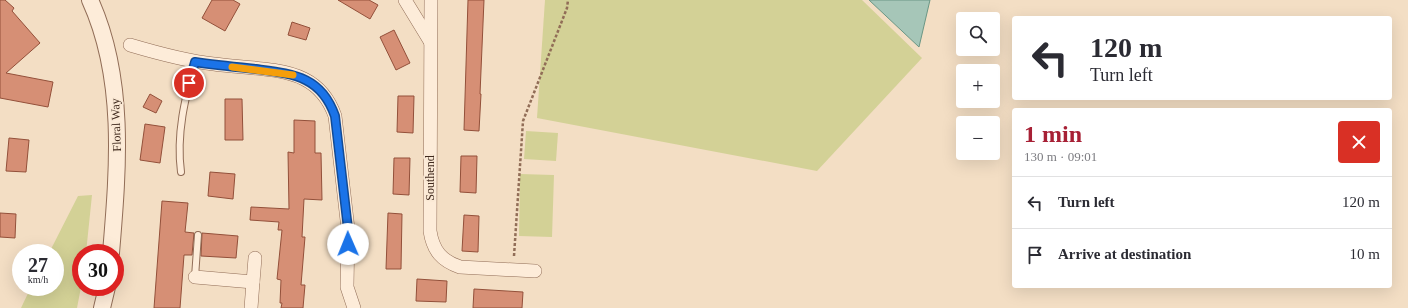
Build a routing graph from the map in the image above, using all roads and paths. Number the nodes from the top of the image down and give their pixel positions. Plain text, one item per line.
1 (90, 0) edge
2 (405, 0) edge
3 (431, 0) edge
4 (568, 0) edge
5 (430, 41) junction
6 (130, 45) dead end
7 (195, 62) junction
8 (181, 172) dead end
9 (198, 235) dead end
10 (113, 244) edge
11 (255, 258) dead end
12 (513, 270) junction
13 (534, 271) dead end
14 (195, 277) joint
15 (253, 282) junction
16 (105, 296) edge
17 (102, 308) edge
18 (251, 308) edge
19 (354, 308) edge

1 - 10 street, Floral Way
2 - 5 street
3 - 5 street, Southend
4 - 12 path
5 - 12 street, Southend
6 - 7 street
7 - 8 lane
7 - 19 street
9 - 14 lane
11 - 15 street
12 - 13 street, Southend
14 - 15 street
15 - 18 street
16 - 17 street

